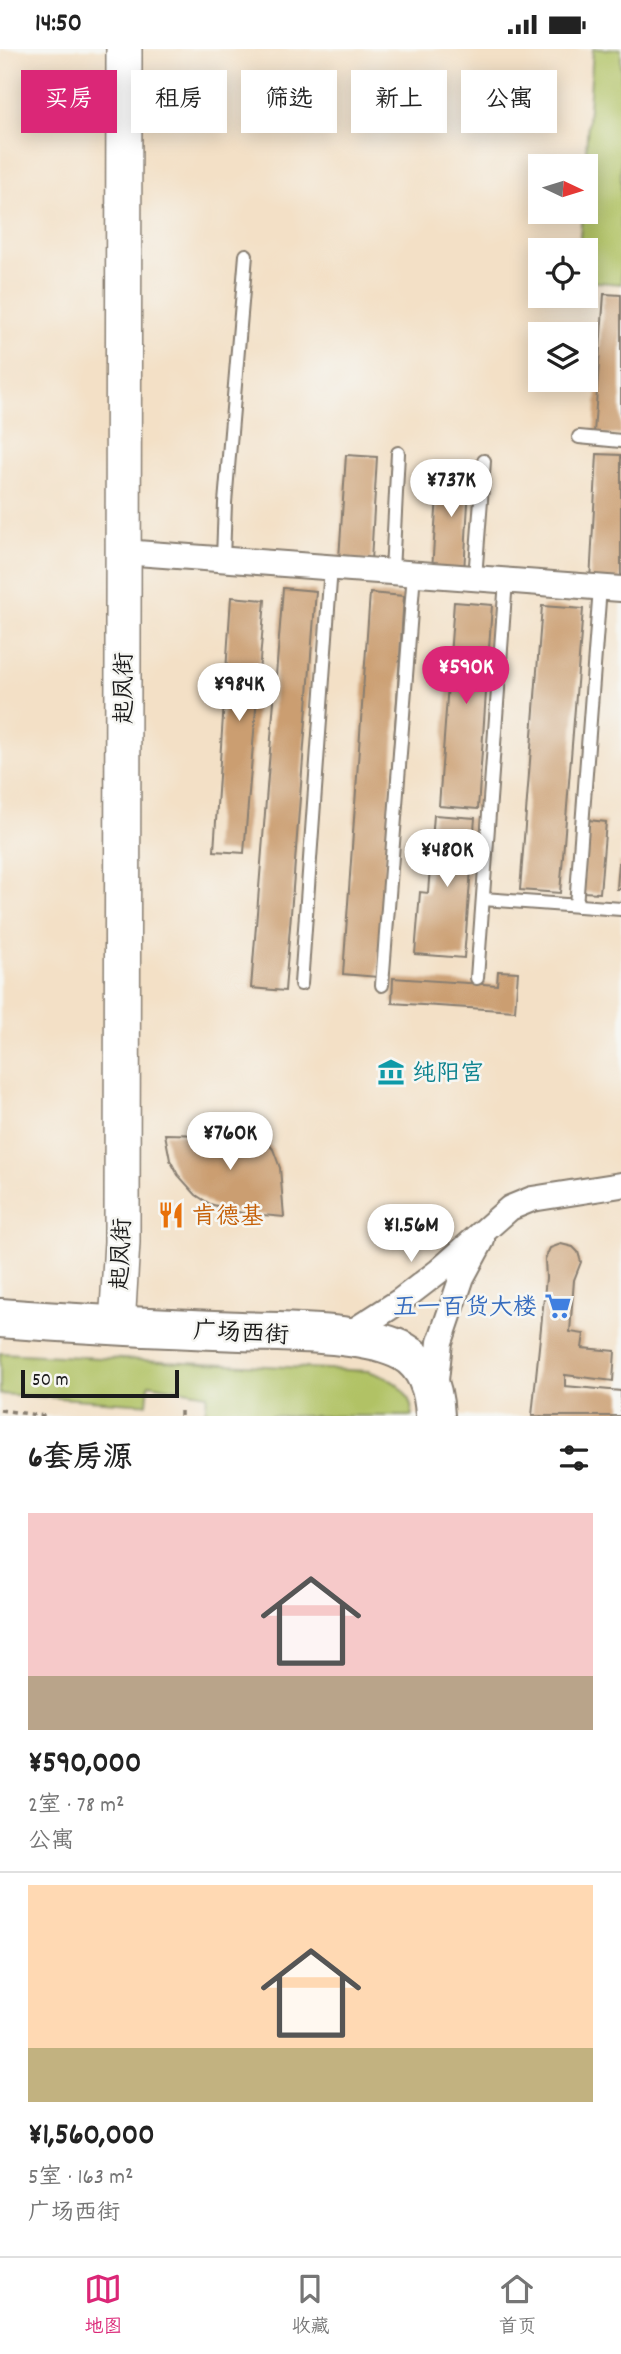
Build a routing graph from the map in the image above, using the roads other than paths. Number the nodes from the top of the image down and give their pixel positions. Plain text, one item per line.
1 (124, 49) edge
2 (246, 254) dead end
3 (579, 437) dead end
4 (621, 441) edge
5 (398, 453) dead end
6 (484, 461) dead end
7 (123, 552) junction
8 (223, 559) junction
9 (331, 567) junction
10 (403, 573) junction
11 (475, 578) junction
12 (506, 580) junction
13 (610, 588) edge
14 (483, 899) junction
15 (576, 906) junction
16 (621, 909) edge
17 (477, 978) dead end
18 (301, 984) dead end
19 (382, 985) dead end
20 (621, 1185) edge
21 (499, 1217) junction
22 (0, 1318) edge
23 (117, 1326) junction
24 (342, 1338) junction
25 (435, 1406) edge

1 - 7 street, 起凤街
2 - 8 lane
3 - 4 lane
5 - 10 lane
6 - 11 lane
7 - 8 street
7 - 23 street, 起凤街
8 - 9 street
9 - 10 street
9 - 18 lane
10 - 11 street
10 - 19 lane
11 - 12 street
12 - 13 street
12 - 14 lane
13 - 15 lane
14 - 15 lane
14 - 17 lane
15 - 16 lane
20 - 21 street
21 - 24 street
21 - 25 street
22 - 23 main road, 广场西街
23 - 24 main road, 广场西街
24 - 25 main road, 广场西街

